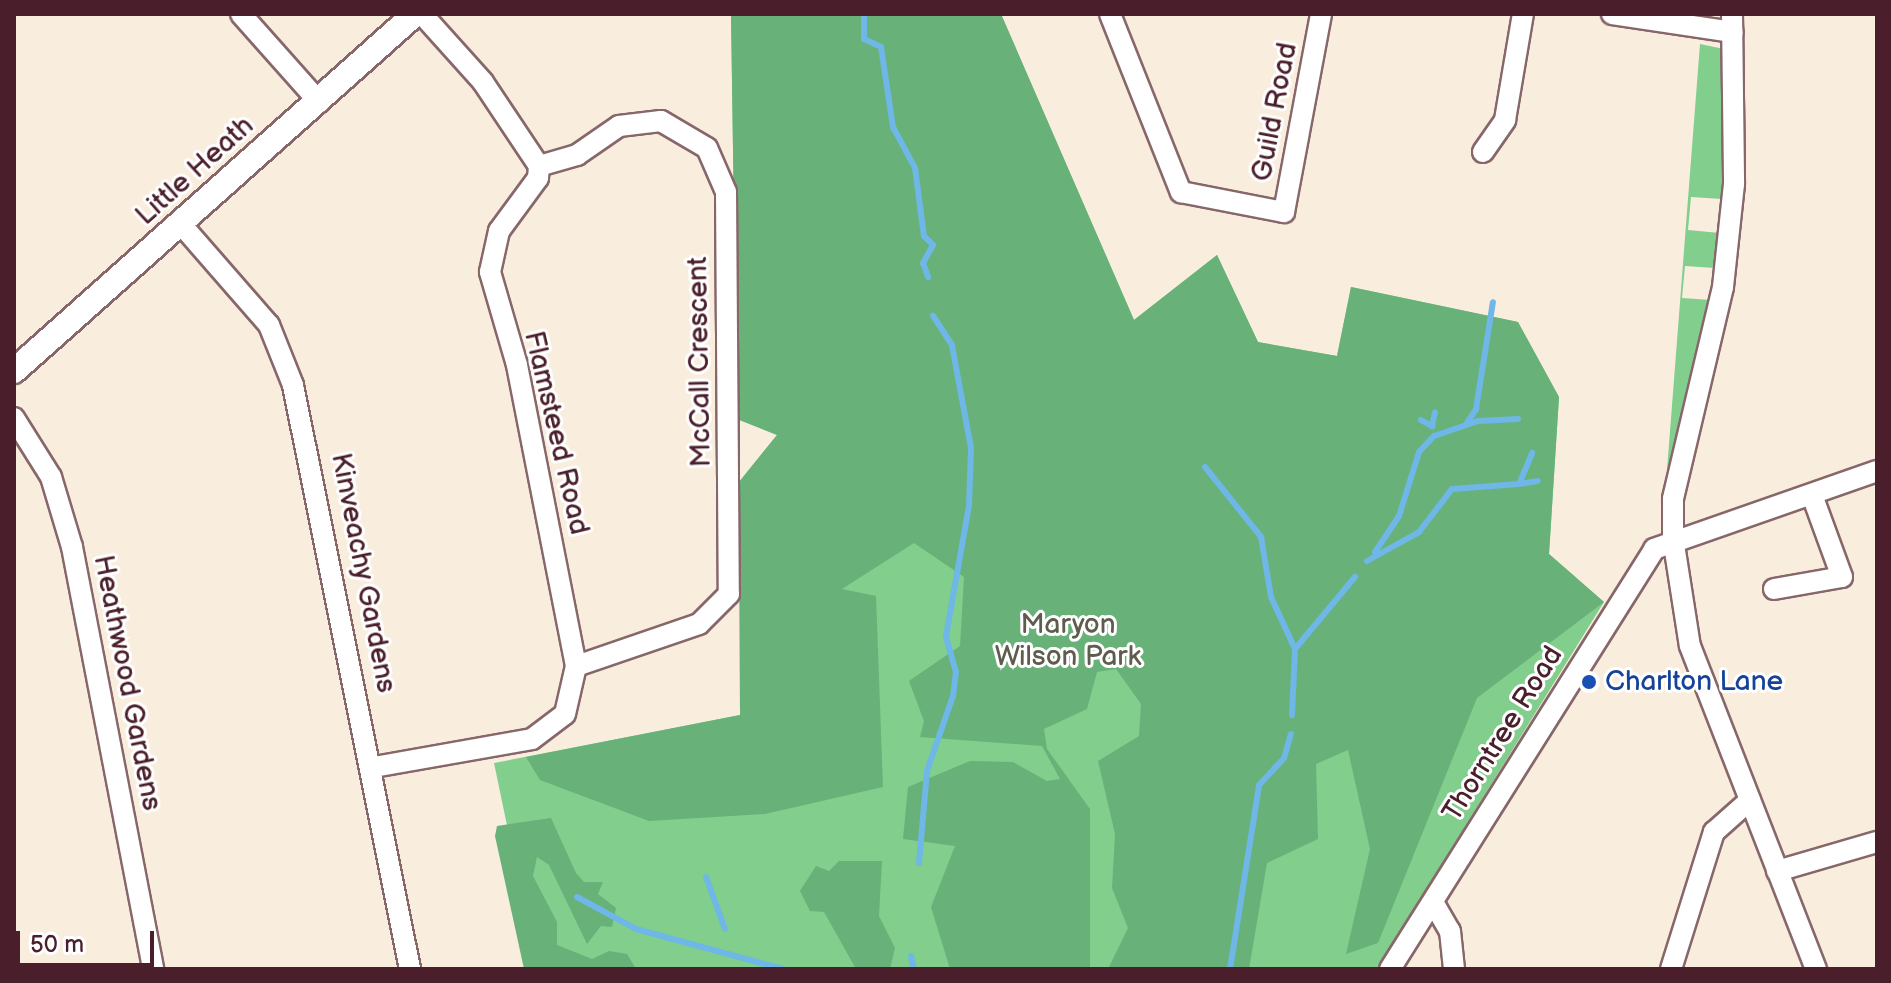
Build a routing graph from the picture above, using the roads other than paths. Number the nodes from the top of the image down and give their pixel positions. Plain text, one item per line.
1 (241, 14) edge
2 (415, 14) edge
3 (422, 14) edge
4 (1110, 14) edge
5 (1321, 14) edge
6 (1523, 14) edge
7 (1612, 14) edge
8 (1733, 23) edge
9 (319, 102) junction
10 (1483, 152) dead end
11 (539, 166) junction
12 (180, 223) junction
13 (14, 371) edge
14 (14, 418) edge
15 (1877, 471) edge
16 (1812, 495) junction
17 (1673, 538) junction
18 (1774, 589) dead end
19 (576, 666) junction
20 (374, 767) junction
21 (1750, 800) junction
22 (1877, 842) edge
23 (1777, 871) junction
24 (1433, 902) junction
25 (153, 969) edge
26 (410, 969) edge
27 (1390, 969) edge
28 (1454, 969) edge
29 (1671, 969) edge
30 (1816, 969) edge

1 - 9 street
2 - 9 main road, Little Heath
3 - 11 street
4 - 5 street, Guild Road
6 - 10 street
7 - 8 street
8 - 17 street
9 - 12 main road, Little Heath
11 - 19 street, Flamsteed Road
11 - 19 street, McCall Crescent
12 - 13 main road, Little Heath
12 - 20 street, Kinveachy Gardens
14 - 25 street, Heathwood Gardens
15 - 16 street
16 - 17 street
16 - 18 street
17 - 21 street
17 - 24 street, Thorntree Road
19 - 20 street, Flamsteed Road
20 - 26 street, Kinveachy Gardens
21 - 23 street
21 - 29 street
22 - 23 street
23 - 30 street
24 - 27 street, Thorntree Road
24 - 28 street

